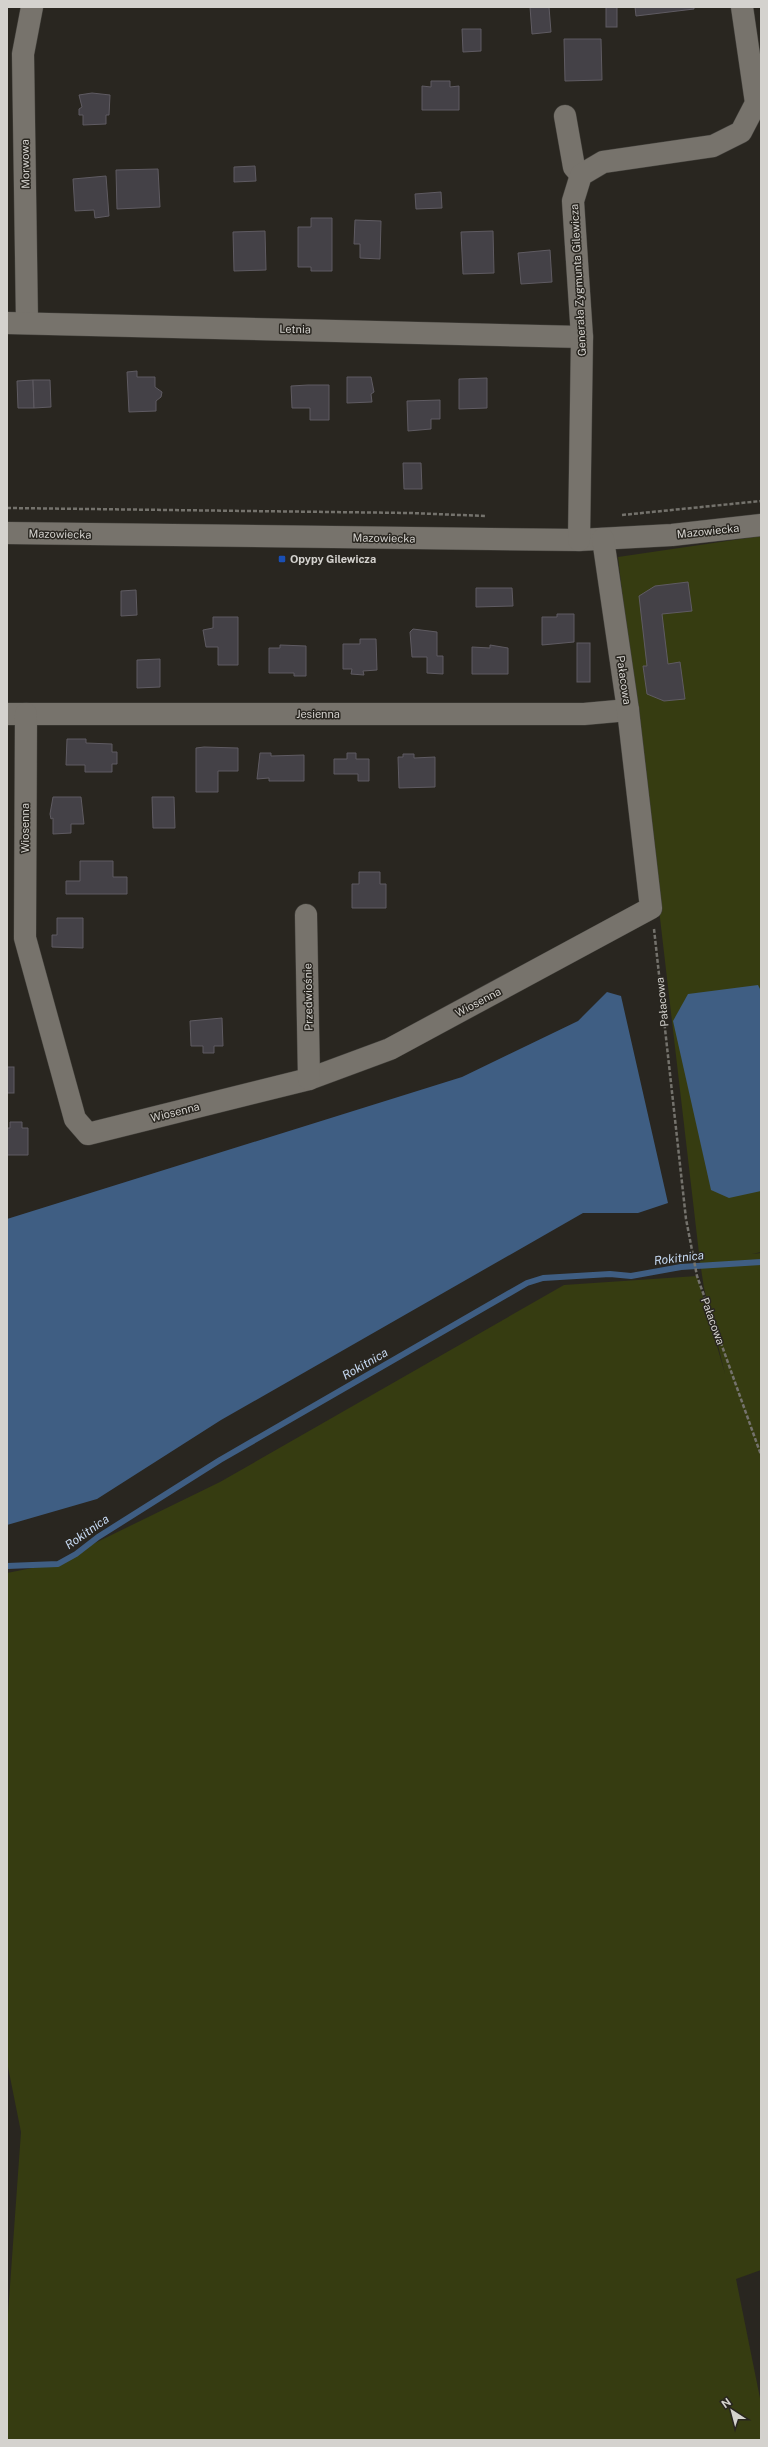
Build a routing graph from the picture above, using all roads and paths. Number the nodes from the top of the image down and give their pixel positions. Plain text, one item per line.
1 (32, 7) edge
2 (742, 7) edge
3 (565, 116) dead end
4 (16, 131) edge
5 (581, 175) junction
6 (17, 322) edge
7 (582, 336) junction
8 (761, 501) edge
9 (7, 508) edge
10 (618, 515) dead end
11 (493, 518) dead end
12 (761, 525) edge
13 (7, 534) edge
14 (603, 539) junction
15 (579, 540) junction
16 (628, 710) junction
17 (16, 714) edge
18 (652, 908) junction
19 (306, 915) dead end
20 (309, 1079) junction
21 (761, 1455) edge

1 - 4 street, Morwowa
2 - 5 street
3 - 5 street
4 - 6 street, Morwowa
5 - 7 street, Generała Zygmunta Gilewicza
6 - 7 street, Letnia
7 - 15 street, Generała Zygmunta Gilewicza
8 - 10 path
9 - 11 path
12 - 14 street, Mazowiecka
13 - 15 street, Mazowiecka
14 - 15 street, Mazowiecka
14 - 16 street, Pałacowa
16 - 17 street, Jesienna
16 - 18 street, Pałacowa
17 - 20 street, Wiosenna
18 - 20 street, Wiosenna
18 - 21 path, Pałacowa
19 - 20 street, Przedwiośnie

